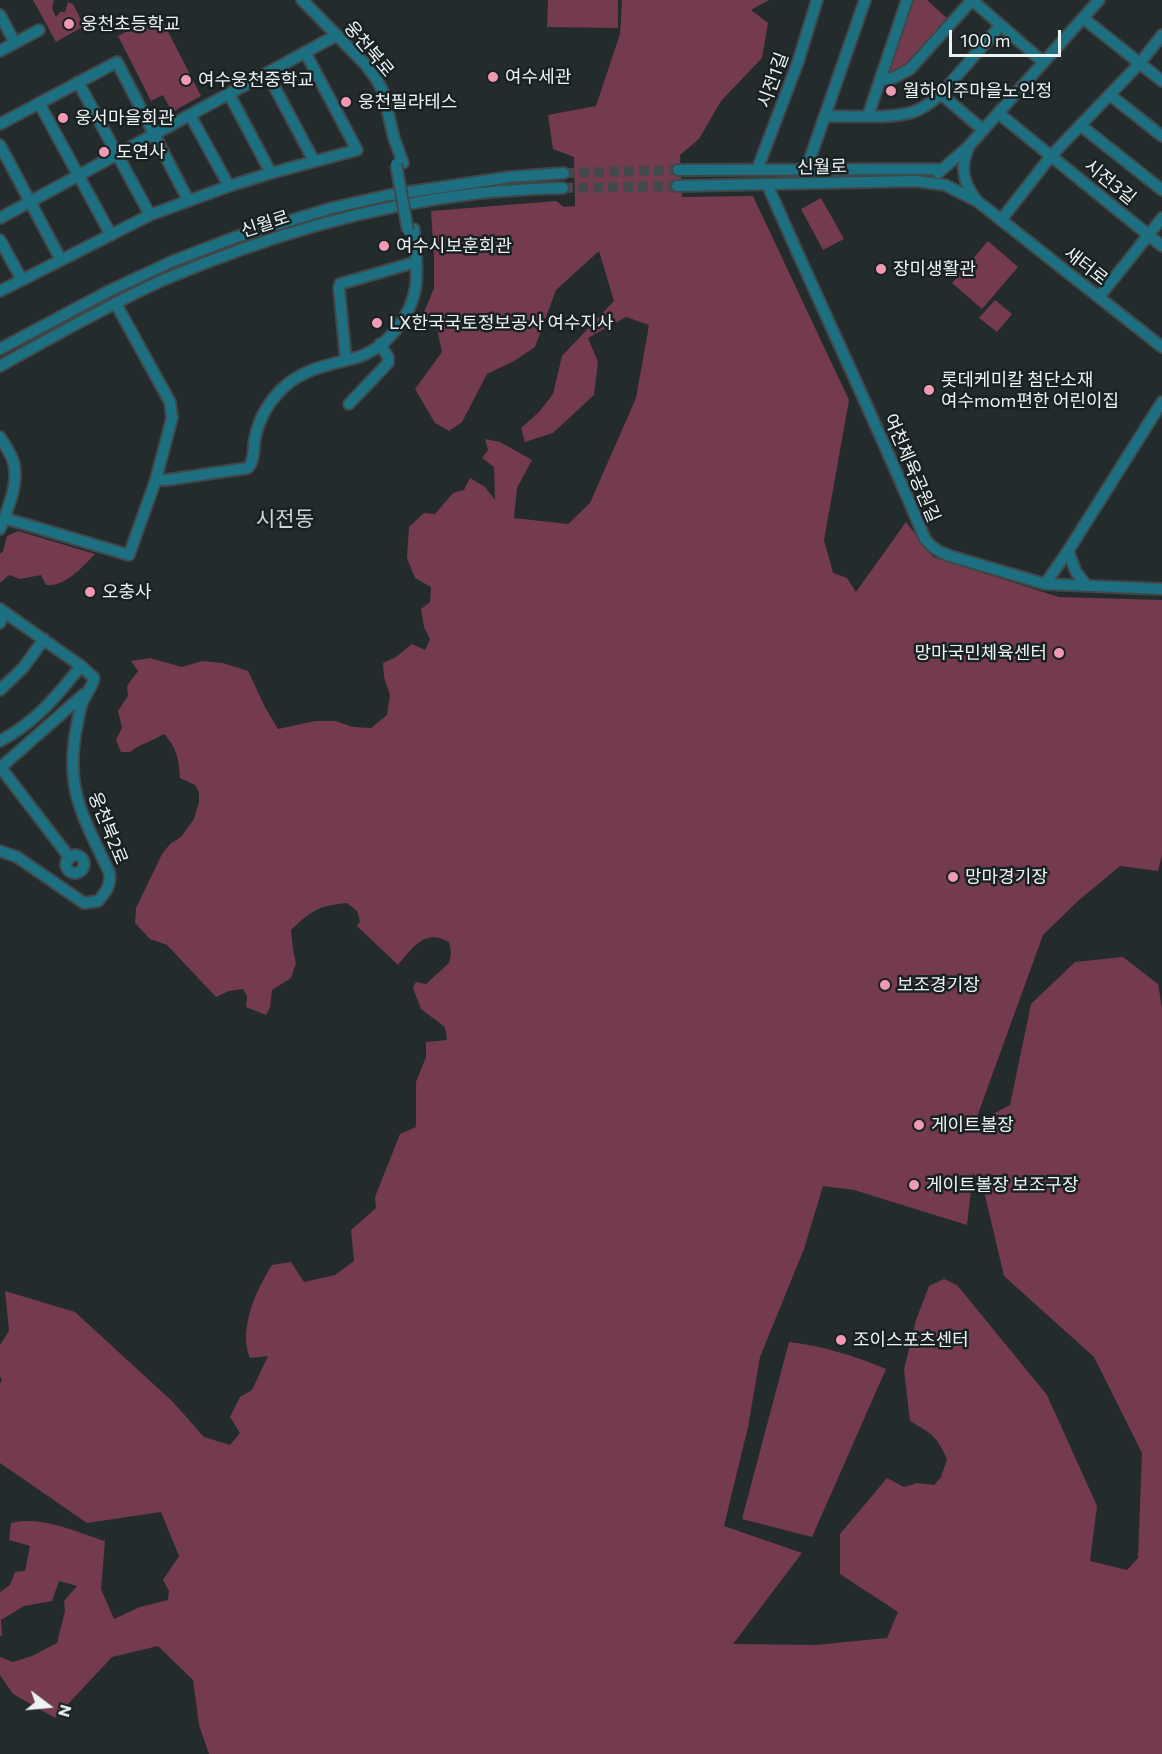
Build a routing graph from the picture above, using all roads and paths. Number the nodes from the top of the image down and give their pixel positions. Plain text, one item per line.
1 (302, 0) edge
2 (817, 0) edge
3 (865, 0) edge
4 (907, 0) edge
5 (972, 0) edge
6 (1099, 0) edge
7 (0, 15) edge
8 (1083, 18) junction
9 (1000, 26) junction
10 (39, 30) dead end
11 (337, 35) junction
12 (1162, 35) edge
13 (15, 43) junction
14 (0, 51) edge
15 (305, 52) junction
16 (1043, 62) junction
17 (1140, 63) junction
18 (267, 73) junction
19 (880, 80) junction
20 (1162, 81) edge
21 (78, 82) junction
22 (229, 94) junction
23 (941, 94) junction
24 (1110, 94) junction
25 (39, 103) junction
26 (998, 113) junction
27 (190, 115) junction
28 (826, 116) junction
29 (868, 116) junction
30 (0, 124) edge
31 (1080, 125) junction
32 (983, 130) junction
33 (154, 134) junction
34 (1162, 136) edge
35 (0, 145) edge
36 (968, 147) junction
37 (117, 154) junction
38 (1051, 156) junction
39 (314, 161) junction
40 (943, 169) junction
41 (678, 170) tunnel mouth
42 (757, 170) junction
43 (806, 170) junction
44 (271, 173) junction
45 (564, 173) tunnel mouth
46 (78, 175) junction
47 (916, 181) junction
48 (767, 184) junction
49 (229, 186) junction
50 (677, 186) tunnel mouth
51 (562, 188) tunnel mouth
52 (1162, 190) edge
53 (188, 200) junction
54 (30, 201) junction
55 (977, 201) junction
56 (150, 215) junction
57 (0, 218) edge
58 (1162, 218) edge
59 (1001, 220) junction
60 (111, 235) junction
61 (1148, 235) junction
62 (0, 240) edge
63 (1162, 246) edge
64 (415, 257) junction
65 (61, 260) junction
66 (22, 280) junction
67 (0, 291) edge
68 (1099, 297) junction
69 (116, 304) junction
70 (380, 344) junction
71 (1162, 347) edge
72 (0, 349) edge
73 (346, 360) junction
74 (0, 366) edge
75 (1162, 402) edge
76 (349, 404) dead end
77 (0, 437) edge
78 (156, 479) junction
79 (2, 524) edge
80 (1068, 551) junction
81 (1045, 584) junction
82 (1086, 585) junction
83 (1162, 589) edge
84 (3, 611) edge
85 (0, 623) edge
86 (44, 639) junction
87 (81, 666) junction
88 (0, 690) edge
89 (88, 690) junction
90 (60, 715) junction
91 (76, 727) junction
92 (0, 741) edge
93 (0, 768) edge
94 (0, 851) edge
95 (70, 858) dead end

1 - 11 street, 웅천북로
2 - 42 street, 시전1길
3 - 28 street
4 - 19 street
5 - 9 street
5 - 19 street
6 - 8 street
7 - 13 street
8 - 16 street
8 - 17 street
9 - 16 street
9 - 23 street
10 - 13 street
11 - 15 street
11 - 64 street, 웅천북로
12 - 17 street
13 - 14 street
15 - 18 street
15 - 39 street
16 - 26 street
17 - 20 street
17 - 24 street
18 - 22 street
18 - 39 street
19 - 29 street
21 - 25 street
21 - 33 street
21 - 37 street
22 - 27 street
22 - 44 street
23 - 29 street
23 - 32 street
24 - 31 street
24 - 34 street
25 - 30 street
25 - 46 street
26 - 32 street
26 - 38 street, 시전3길
27 - 33 street
27 - 49 street
28 - 29 street
28 - 43 street
31 - 38 street
31 - 52 street, 시전3길
32 - 36 street
33 - 37 street
33 - 53 street
35 - 54 street
36 - 40 street
36 - 55 street
37 - 46 street
37 - 56 street
38 - 59 street
38 - 61 street, 시전3길
39 - 44 street
40 - 43 street, 신월로
40 - 47 street
41 - 42 street, 신월로
42 - 43 street, 신월로
44 - 49 street
45 - 72 street, 신월로
46 - 54 street
46 - 60 street
47 - 48 street, 신월로
47 - 55 street, 신월로
48 - 50 street, 신월로
48 - 81 street, 여천체육공원길
49 - 53 street
51 - 69 street, 신월로
53 - 56 street
54 - 57 street
54 - 65 street
55 - 59 street, 새터로
56 - 60 street
58 - 61 street
59 - 68 street, 새터로
60 - 65 street
61 - 63 street, 시전3길
61 - 68 street
62 - 66 street
64 - 70 street, 웅천북로
64 - 73 street
65 - 66 street
66 - 67 street
68 - 71 street, 새터로
69 - 74 street, 신월로
69 - 78 street
70 - 73 street, 웅천북로
70 - 76 street
73 - 78 street, 웅천북로
75 - 80 street
77 - 79 street
78 - 79 street
80 - 81 street
80 - 82 street
81 - 82 street, 여천체육공원길
82 - 83 street, 여천체육공원길
84 - 85 street
84 - 86 street
86 - 87 street
86 - 88 street
87 - 89 street
87 - 92 street
89 - 90 street
89 - 91 street, 웅천북2로
90 - 91 street
90 - 93 street
91 - 94 street, 웅천북2로
93 - 95 street

